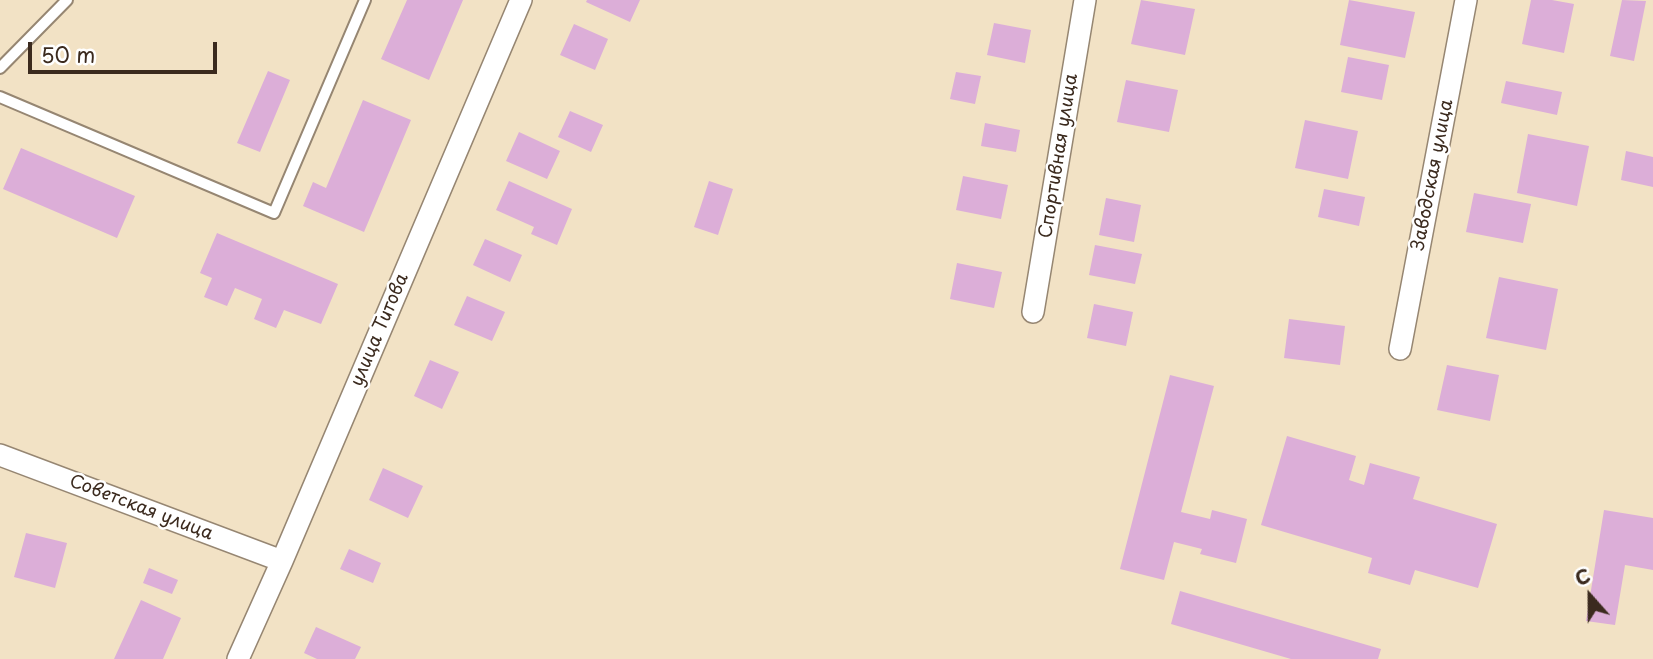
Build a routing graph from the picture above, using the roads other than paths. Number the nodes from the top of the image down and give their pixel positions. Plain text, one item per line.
1 (67, 0) edge
2 (365, 0) edge
3 (521, 0) edge
4 (1085, 0) edge
5 (1466, 0) edge
6 (0, 68) edge
7 (0, 97) edge
8 (1033, 312) dead end
9 (1400, 349) dead end
10 (0, 455) edge
11 (282, 561) junction
12 (238, 659) edge

1 - 6 lane
2 - 7 lane
3 - 11 street, улица Титова
4 - 8 street, Спортивная улица
5 - 9 street, Заводская улица
10 - 11 street, Советская улица
11 - 12 street, улица Титова

